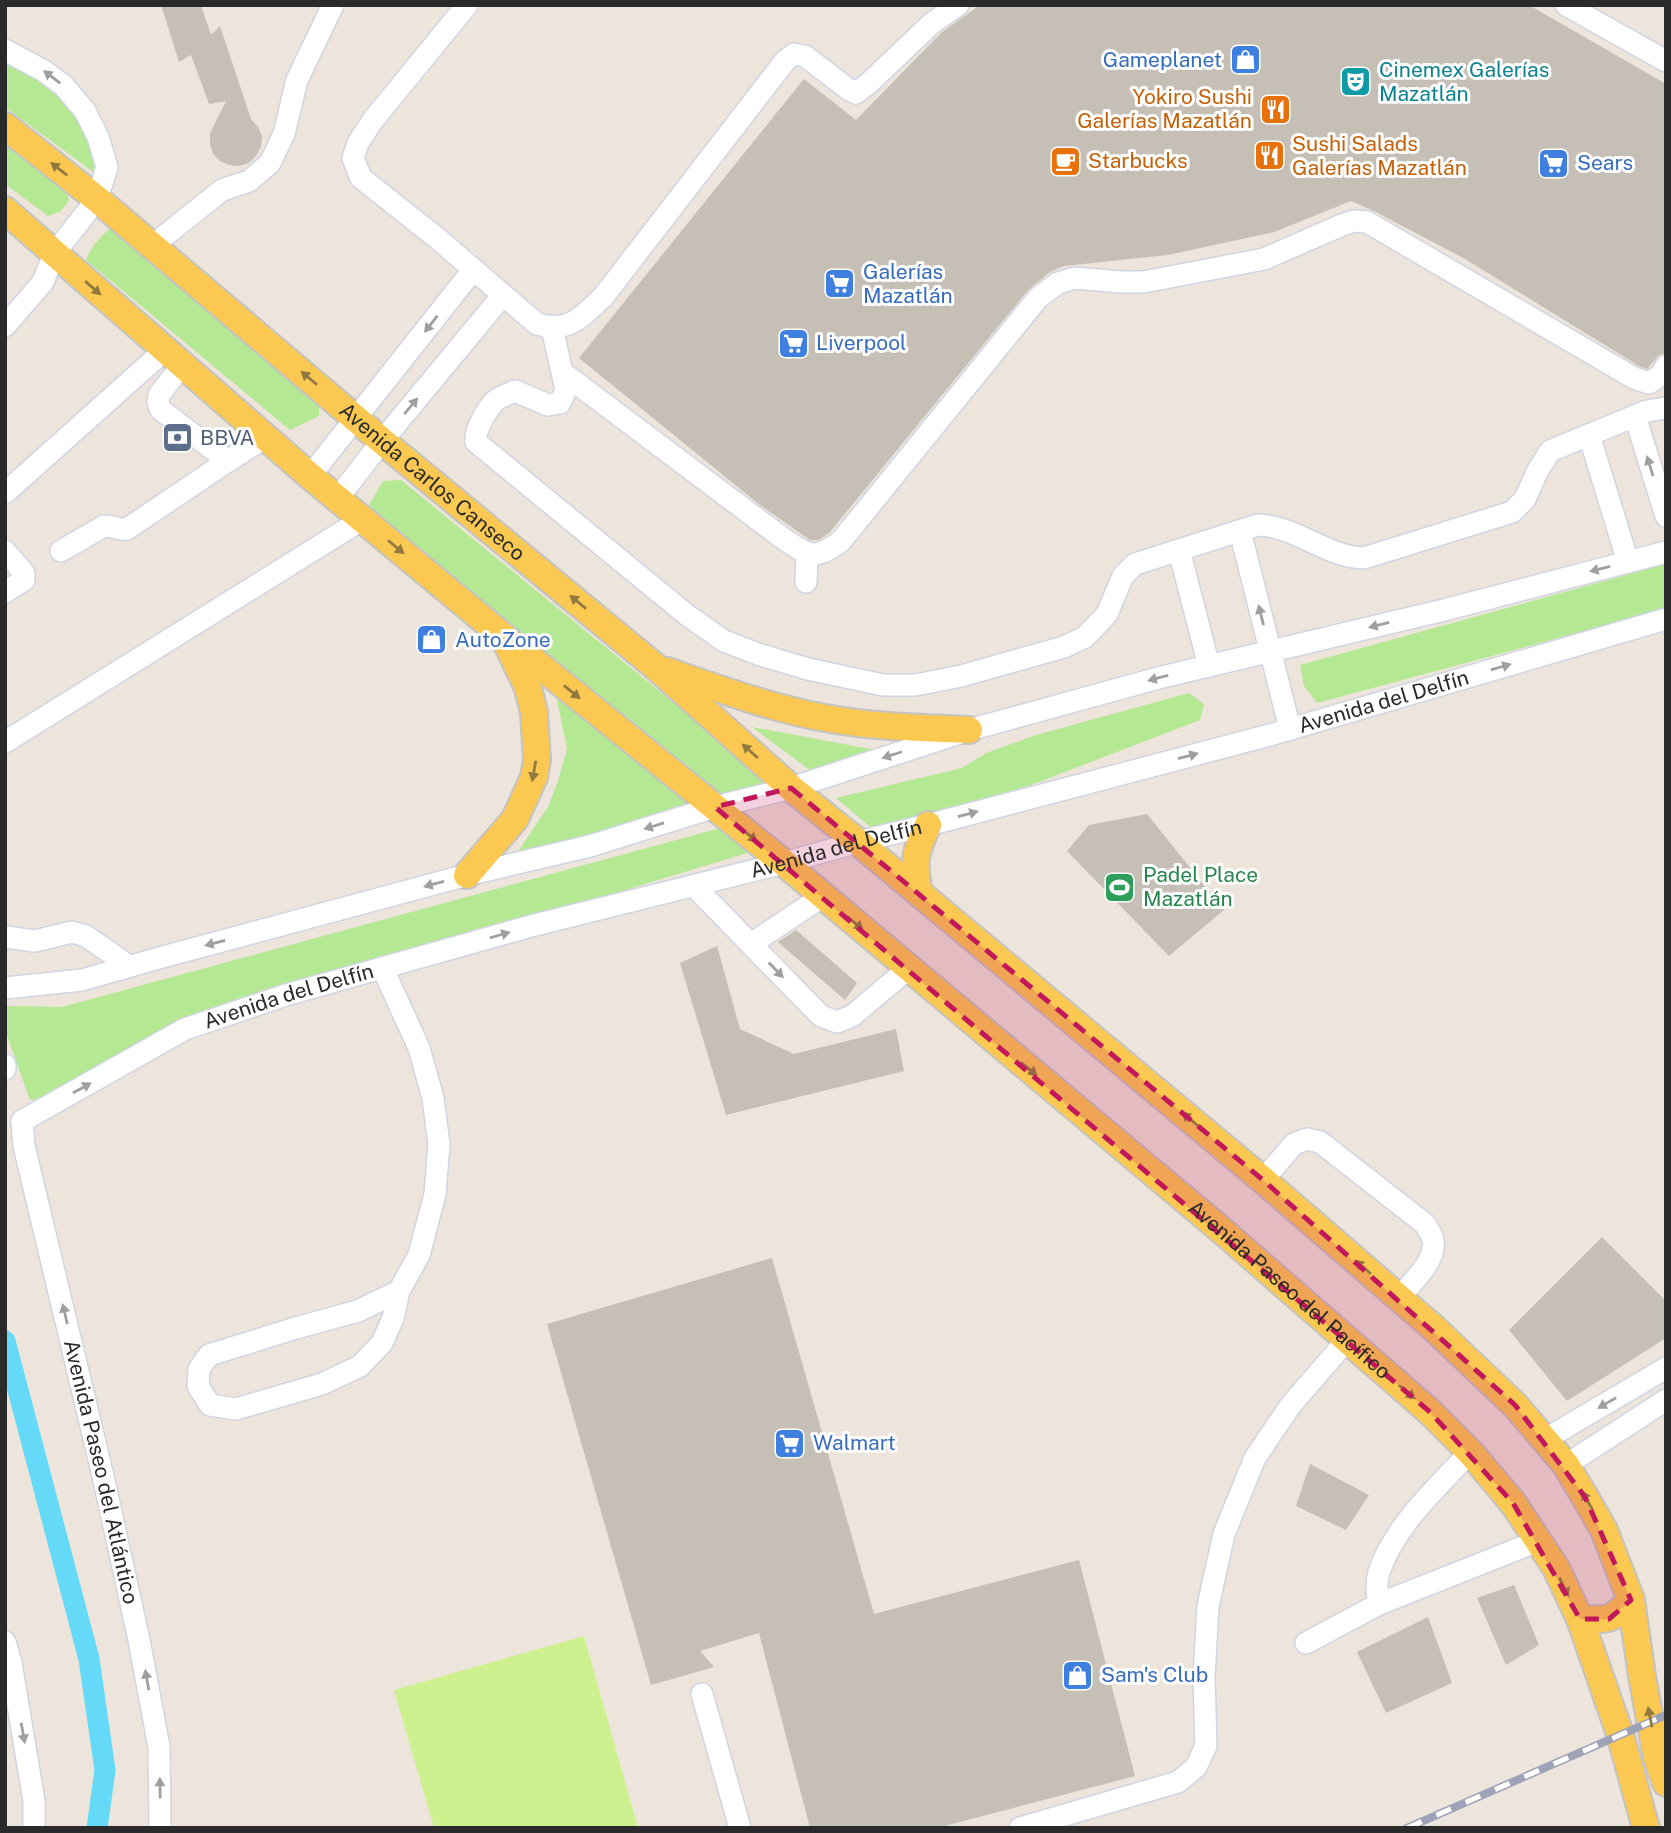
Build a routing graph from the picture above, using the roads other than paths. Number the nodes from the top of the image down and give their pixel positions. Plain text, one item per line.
1 (333, 5) edge
2 (467, 5) edge
3 (958, 5) edge
4 (1566, 5) edge
5 (5, 50) edge
6 (1666, 61) edge
7 (5, 126) edge
8 (97, 199) junction
9 (7, 217) edge
10 (152, 246) junction
11 (54, 254) junction
12 (473, 270) junction
13 (503, 295) junction
14 (5, 326) edge
15 (552, 328) junction
16 (174, 357) junction
17 (1666, 366) edge
18 (563, 373) junction
19 (1666, 408) edge
20 (1634, 416) junction
21 (355, 418) junction
22 (1589, 435) junction
23 (266, 438) junction
24 (382, 441) junction
25 (228, 461) junction
26 (310, 476) junction
27 (5, 493) edge
28 (338, 498) junction
29 (1666, 516) edge
30 (363, 519) junction
31 (1240, 531) junction
32 (1179, 550) junction
33 (5, 551) edge
34 (61, 551) dead end
35 (1666, 552) edge
36 (807, 554) junction
37 (1629, 562) junction
38 (806, 582) dead end
39 (5, 592) edge
40 (1666, 619) edge
41 (503, 636) junction
42 (1270, 652) junction
43 (1209, 666) junction
44 (657, 668) junction
45 (1290, 729) junction
46 (969, 730) junction
47 (5, 742) edge
48 (791, 788) junction
49 (715, 807) junction
50 (928, 825) junction
51 (858, 842) junction
52 (784, 863) junction
53 (467, 875) junction
54 (694, 886) junction
55 (919, 893) junction
56 (823, 896) junction
57 (5, 937) edge
58 (751, 944) junction
59 (129, 966) junction
60 (909, 968) junction
61 (383, 969) junction
62 (5, 988) edge
63 (13, 1117) edge
64 (1263, 1180) junction
65 (399, 1291) junction
66 (1399, 1298) junction
67 (1347, 1340) junction
68 (1666, 1368) edge
69 (1666, 1400) edge
70 (1544, 1440) junction
71 (1470, 1452) junction
72 (1566, 1465) junction
73 (1538, 1541) junction
74 (1631, 1600) junction
75 (1379, 1604) junction
76 (1580, 1619) junction
77 (5, 1642) edge
78 (1306, 1643) dead end
79 (702, 1694) dead end
80 (1662, 1756) edge
81 (1666, 1783) edge
82 (34, 1828) edge
83 (160, 1828) edge
84 (740, 1828) edge
85 (1020, 1828) edge
86 (1646, 1828) edge

1 - 10 street
2 - 12 street
3 - 15 street
4 - 6 street
8 -> 5 street
8 -> 7 main road, Avenida Carlos Canseco
8 - 10 main road, Avenida Carlos Canseco
8 - 11 street
9 - 11 main road
21 -> 10 main road, Avenida Carlos Canseco
11 - 14 street
11 -> 16 main road
12 - 13 street
12 -> 21 street
13 - 15 street
24 -> 13 street
15 - 18 street
16 - 23 main road
16 - 25 street
16 - 27 street
17 - 36 street
18 - 32 street
18 - 36 street
19 - 20 street
20 - 22 street
29 -> 20 street
21 - 24 main road, Avenida Carlos Canseco
21 - 26 street
22 - 31 street
22 - 37 street
23 - 25 street
23 - 26 main road
24 - 28 street
44 -> 24 main road, Avenida Carlos Canseco
25 - 34 street
26 - 28 main road
28 - 30 main road
30 -> 41 main road
30 - 47 street
31 - 32 street
42 -> 31 street
32 - 43 street
33 - 39 street
35 - 37 street
36 - 38 street
37 -> 42 street
45 -> 40 street, Avenida del Delfín
41 -> 49 main road
41 -> 53 main road
42 - 43 street
42 - 45 street
43 -> 46 street
44 - 46 main road
48 -> 44 main road, Avenida Carlos Canseco
50 -> 45 street, Avenida del Delfín
46 -> 48 street
48 - 49 street
48 - 51 main road, Avenida Carlos Canseco
49 -> 52 main road
49 -> 53 street
50 - 51 street, Avenida del Delfín
50 - 55 main road
51 - 52 street, Avenida del Delfín
51 - 55 main road
52 - 54 street, Avenida del Delfín
52 - 56 main road, Avenida Paseo del Pacífico
53 -> 59 street
54 - 58 street
61 -> 54 street, Avenida del Delfín
64 -> 55 main road
56 - 58 street
56 -> 60 main road, Avenida Paseo del Pacífico
57 - 59 street
58 -> 60 street
59 - 62 street
60 -> 67 main road, Avenida Paseo del Pacífico
63 -> 61 street, Avenida del Delfín
61 - 65 street
83 -> 63 street, Avenida Paseo del Atlántico
66 -> 64 main road
64 - 66 street
65 - 65 street
66 - 70 main road
67 -> 71 main road, Avenida Paseo del Pacífico
67 - 85 street
68 -> 70 street
69 - 72 street
70 - 72 main road
71 - 73 main road, Avenida Paseo del Pacífico
71 - 75 street
74 -> 72 main road
73 - 75 street
73 -> 76 main road, Avenida Paseo del Pacífico
74 - 76 main road
80 -> 74 main road
75 - 78 street
76 - 86 main road, Avenida Paseo del Pacífico
77 -> 82 street
79 - 84 street
80 - 81 main road

